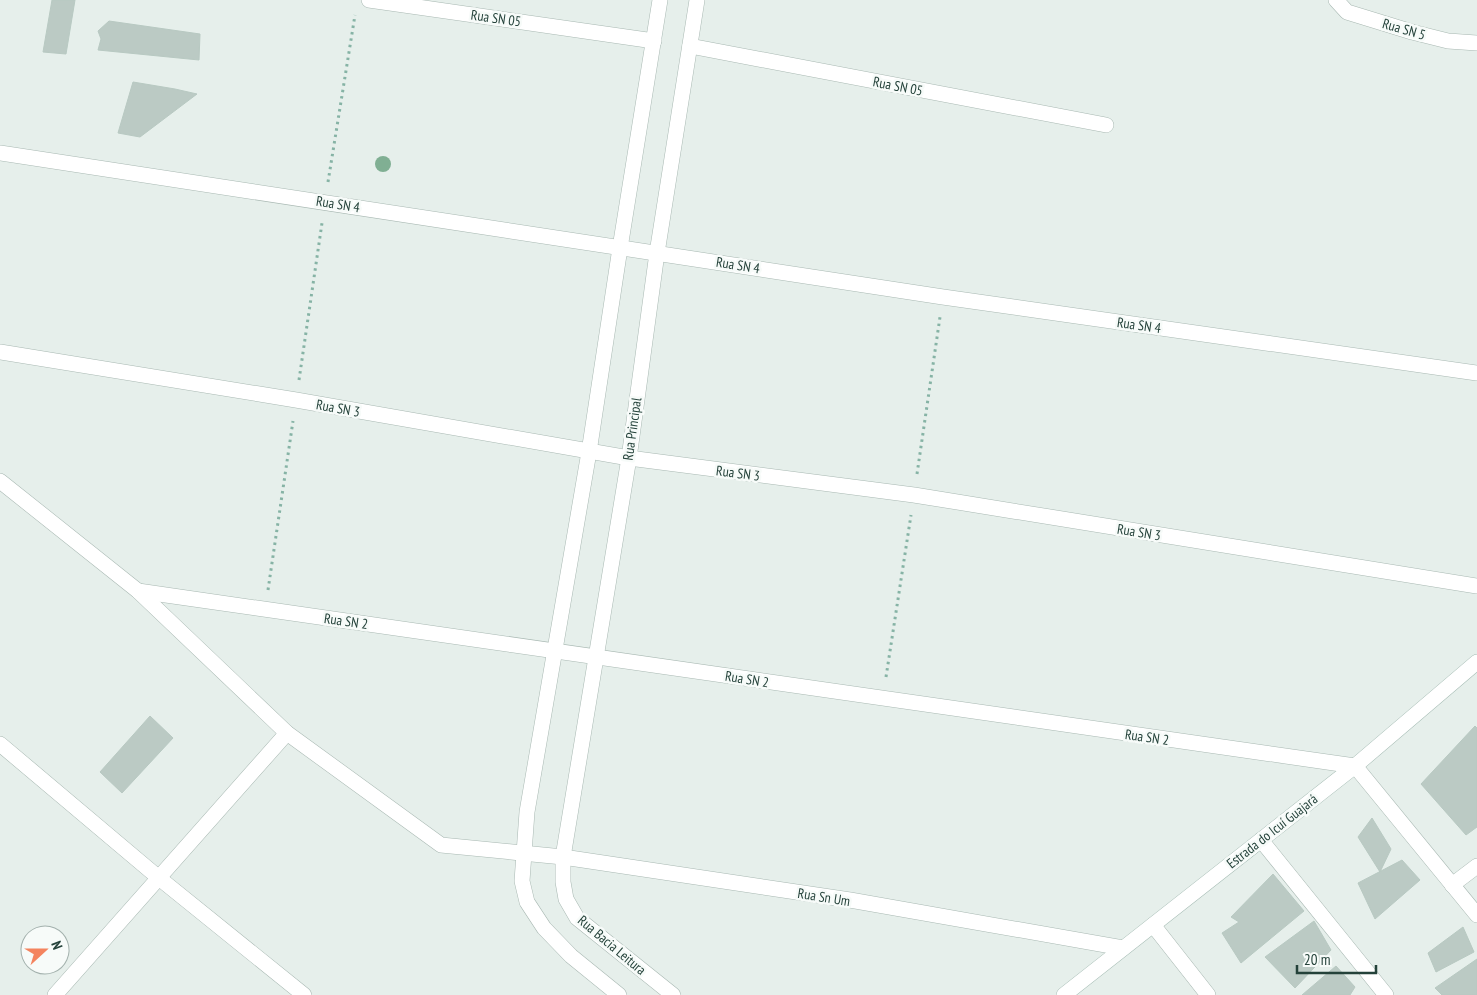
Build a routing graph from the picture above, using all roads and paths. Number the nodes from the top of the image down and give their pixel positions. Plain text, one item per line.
1 (369, 0) edge
2 (660, 0) edge
3 (698, 0) edge
4 (1336, 0) edge
5 (356, 10) dead end
6 (654, 41) junction
7 (1477, 43) edge
8 (690, 46) junction
9 (1106, 125) dead end
10 (0, 153) edge
11 (325, 202) junction
12 (620, 248) junction
13 (657, 253) junction
14 (0, 352) edge
15 (1477, 373) edge
16 (296, 400) junction
17 (589, 452) junction
18 (628, 458) junction
19 (0, 481) edge
20 (1477, 586) edge
21 (138, 591) junction
22 (265, 609) junction
23 (555, 651) junction
24 (595, 656) junction
25 (1477, 662) edge
26 (287, 733) junction
27 (0, 744) edge
28 (1355, 766) junction
29 (1261, 840) junction
30 (524, 852) junction
31 (563, 857) junction
32 (1477, 866) edge
33 (159, 878) junction
34 (1452, 885) junction
35 (1477, 915) edge
36 (1153, 925) junction
37 (1123, 948) junction
38 (55, 995) edge
39 (304, 995) edge
40 (619, 995) edge
41 (673, 995) edge
42 (1064, 995) edge
43 (1208, 995) edge
44 (1386, 995) edge

1 - 6 street, Rua SN 05
2 - 6 street
3 - 8 street, Rua Principal
4 - 7 street, Rua SN 5
5 - 11 path
6 - 12 street
8 - 9 street, Rua SN 05
8 - 13 street, Rua Principal
10 - 11 street, Rua SN 4
11 - 12 street, Rua SN 4
11 - 16 path
12 - 13 street, Rua SN 4
12 - 17 street
13 - 15 street, Rua SN 4
13 - 18 street, Rua Principal
14 - 16 street, Rua SN 3
16 - 17 street, Rua SN 3
16 - 22 path
17 - 18 street, Rua SN 3
17 - 23 street
18 - 20 street, Rua SN 3
18 - 24 street, Rua Principal
19 - 21 street, Rua Sn Um
21 - 22 street, Rua SN 2
21 - 26 street, Rua Sn Um
22 - 23 street, Rua SN 2
23 - 24 street, Rua SN 2
23 - 30 street
24 - 28 street, Rua SN 2
24 - 31 street, Rua Principal
25 - 28 street, Estrada do Icuí Guajará
26 - 30 street, Rua Sn Um
26 - 33 street
27 - 33 street
28 - 29 street, Estrada do Icuí Guajará
28 - 34 street
29 - 36 street, Estrada do Icuí Guajará
29 - 44 street
30 - 31 street, Rua Sn Um
30 - 40 street
31 - 37 street, Rua Sn Um
31 - 41 street, Rua Bacia Leitura
32 - 34 street
33 - 38 street
33 - 39 street
34 - 35 street
36 - 37 street, Estrada do Icuí Guajará
36 - 43 street
37 - 42 street, Estrada do Icuí Guajará

